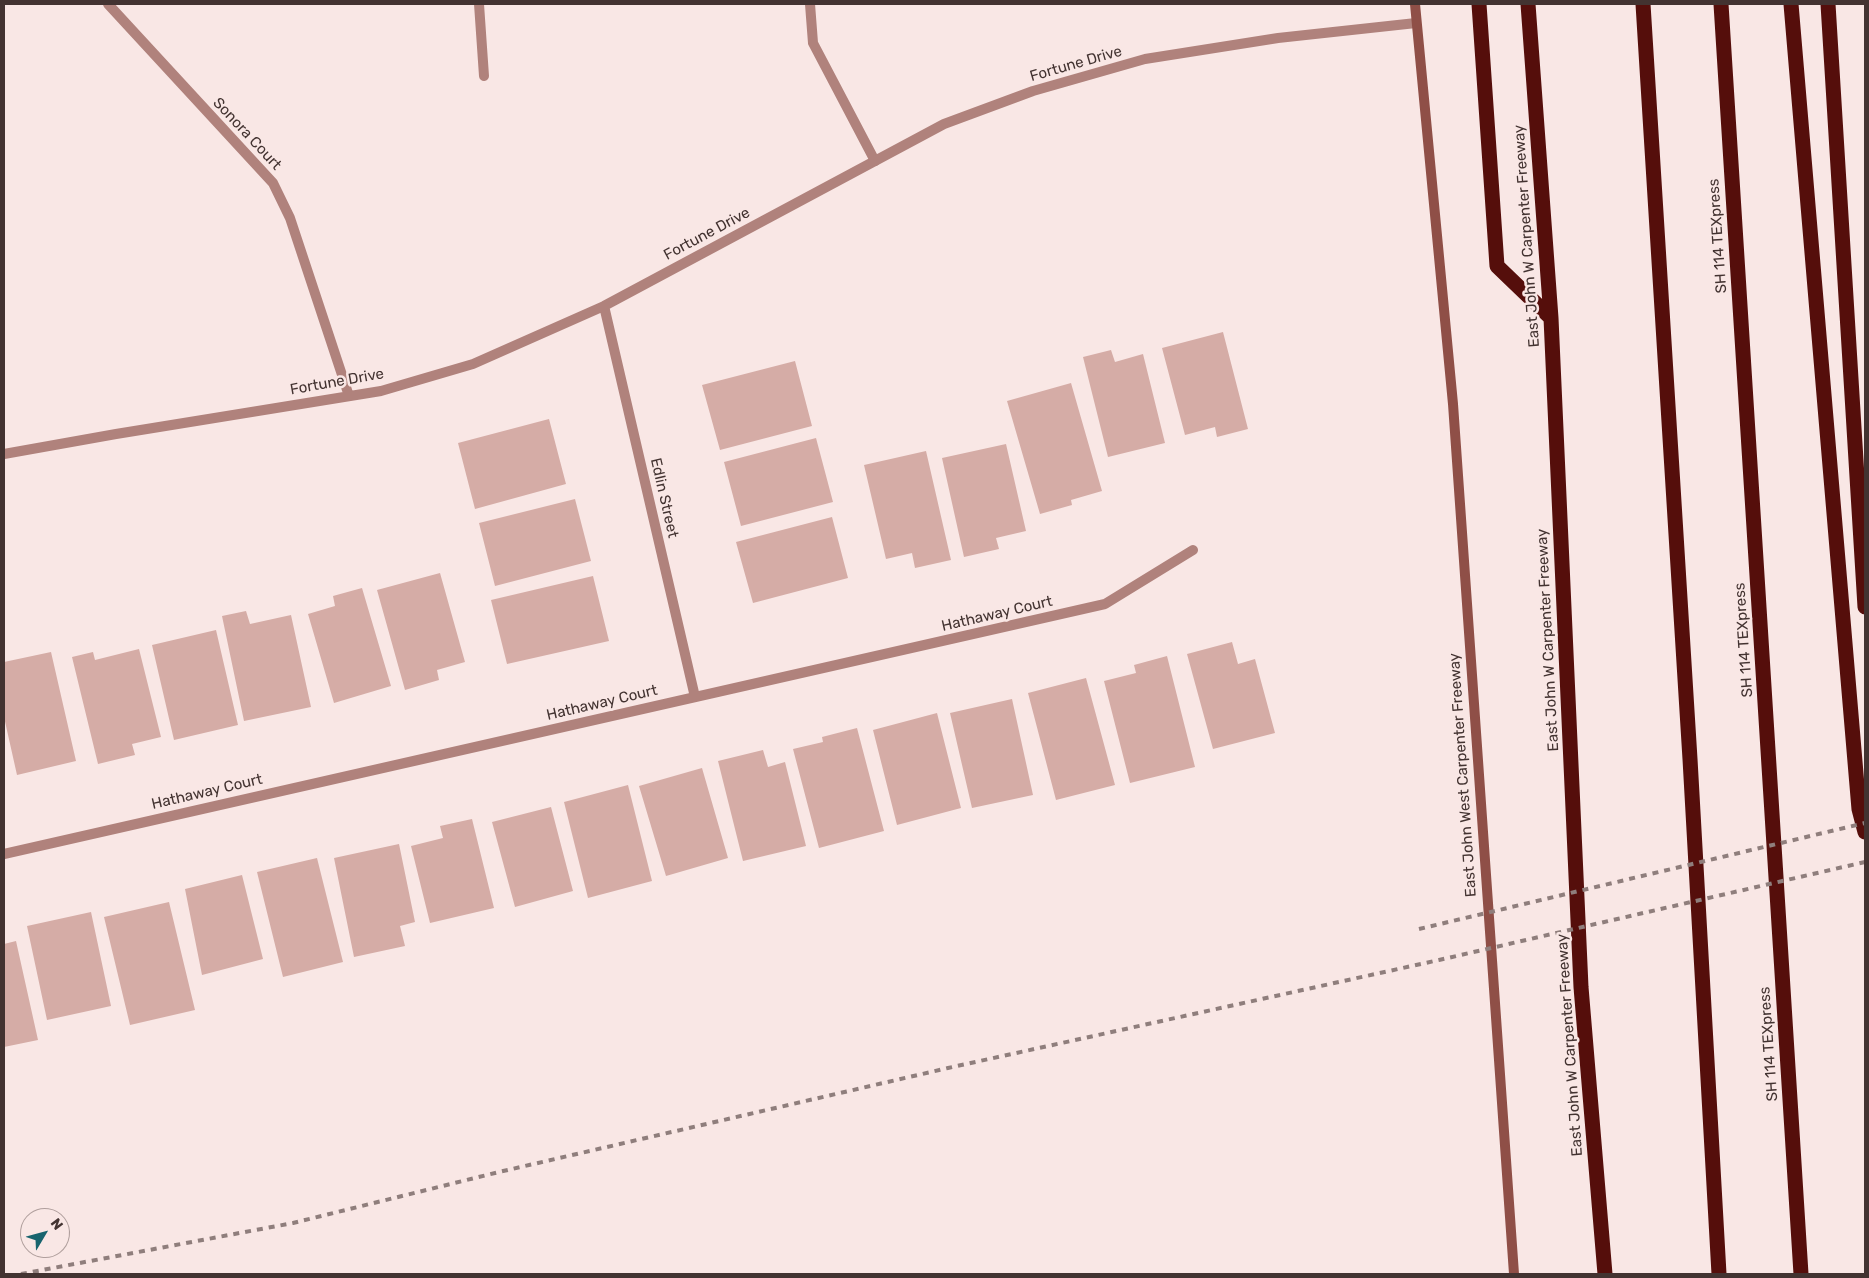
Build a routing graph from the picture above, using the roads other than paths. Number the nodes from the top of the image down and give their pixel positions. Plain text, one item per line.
1 (108, 4) edge
2 (479, 4) edge
3 (810, 4) edge
4 (1415, 4) edge
5 (1479, 4) edge
6 (1528, 4) edge
7 (1642, 4) edge
8 (1721, 4) edge
9 (1791, 4) edge
10 (1828, 4) edge
11 (1416, 23) junction
12 (484, 76) dead end
13 (875, 161) junction
14 (604, 306) junction
15 (1551, 318) junction
16 (349, 396) junction
17 (4, 454) edge
18 (1193, 550) dead end
19 (1865, 606) edge
20 (695, 697) junction
21 (1865, 832) edge
22 (4, 854) edge
23 (1514, 1274) edge
24 (1605, 1274) edge
25 (1719, 1274) edge
26 (1801, 1274) edge

1 - 16 street, Sonora Court
2 - 12 street
3 - 13 street
4 - 11 main road
5 - 15 highway
6 - 15 highway, East John W Carpenter Freeway
7 - 25 highway
8 - 26 highway, SH 114 TEXpress
9 - 21 highway
10 - 19 highway
11 - 13 street, Fortune Drive
11 - 23 main road, East John West Carpenter Freeway
13 - 14 street, Fortune Drive
14 - 16 street, Fortune Drive
14 - 20 street, Edlin Street
15 - 24 highway, East John W Carpenter Freeway
16 - 17 street, Fortune Drive
18 - 20 street, Hathaway Court
20 - 22 street, Hathaway Court

